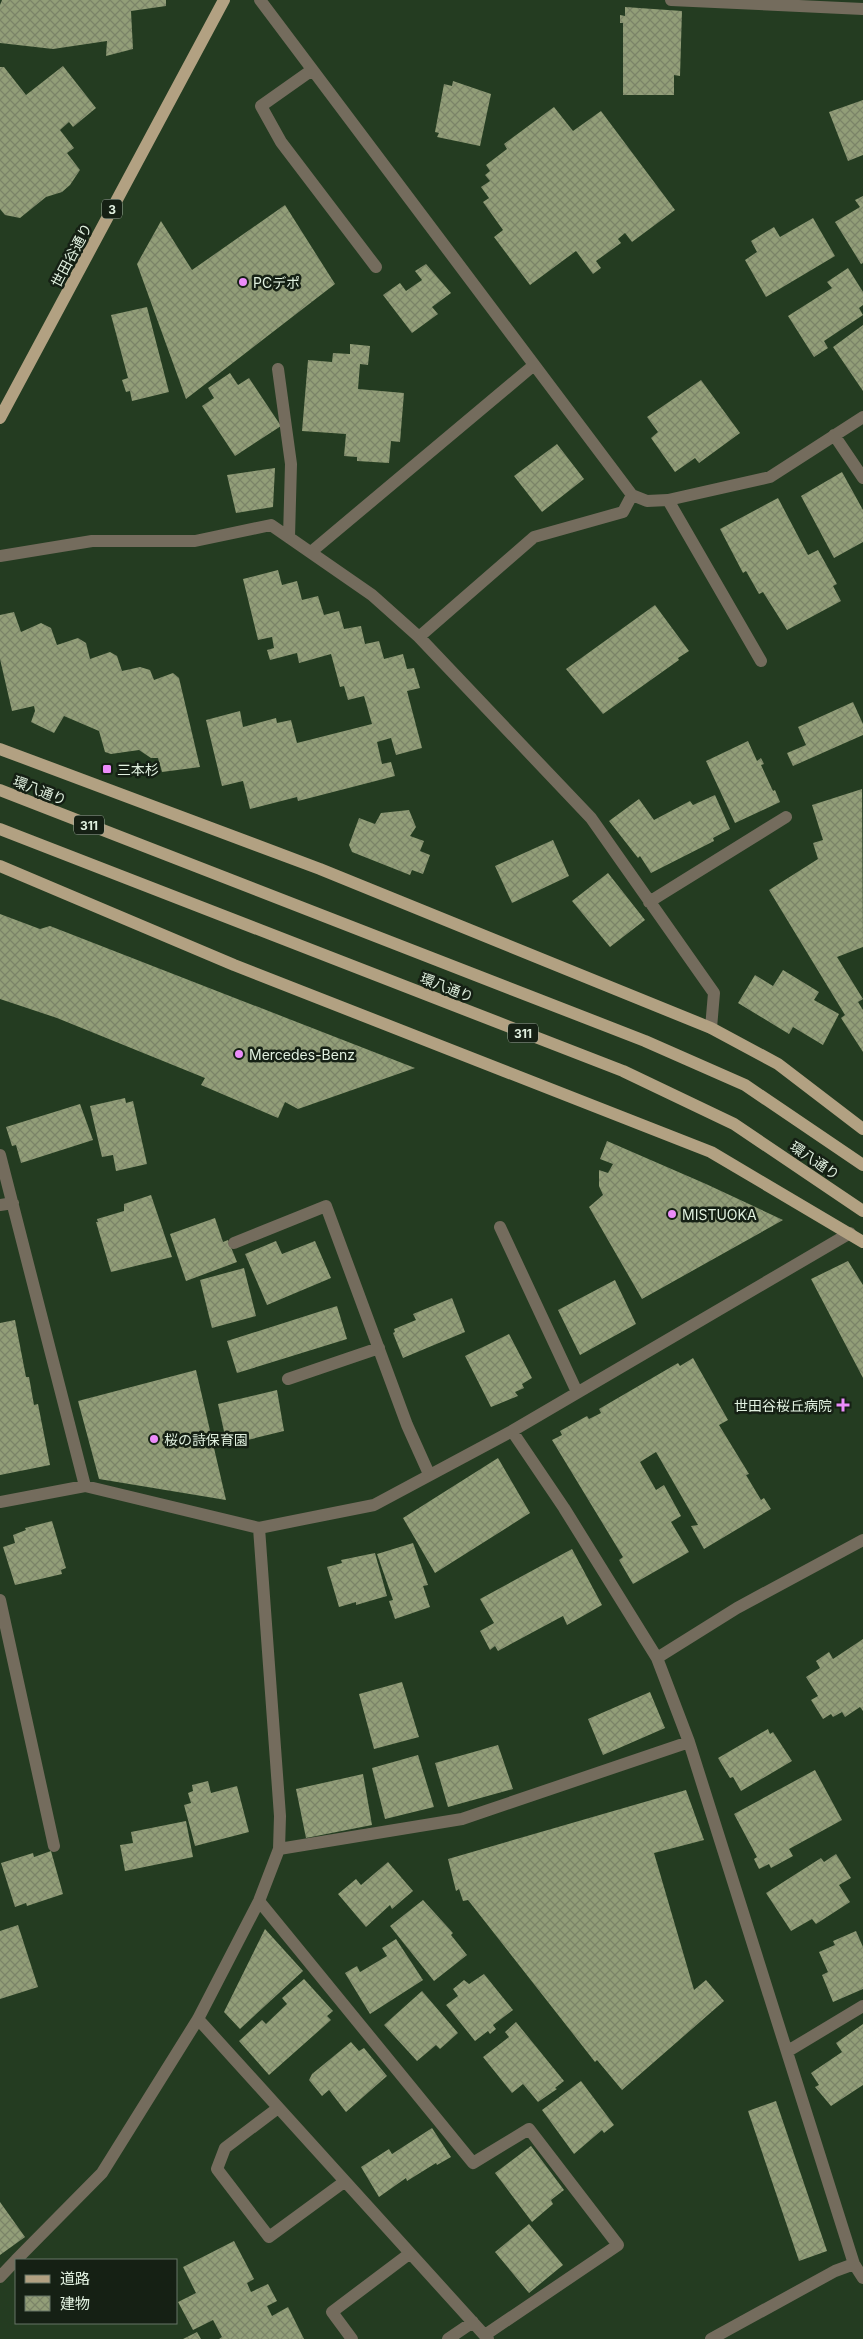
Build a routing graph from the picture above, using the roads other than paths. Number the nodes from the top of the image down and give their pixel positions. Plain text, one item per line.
1 (224, 0) edge
2 (260, 0) edge
3 (671, 0) edge
4 (863, 10) edge
5 (312, 70) junction
6 (376, 267) dead end
7 (534, 365) junction
8 (278, 369) dead end
9 (863, 417) edge
10 (0, 418) edge
11 (834, 435) junction
12 (863, 478) edge
13 (632, 495) junction
14 (668, 500) junction
15 (289, 537) junction
16 (311, 552) junction
17 (0, 556) edge
18 (419, 637) junction
19 (761, 661) dead end
20 (0, 749) edge
21 (0, 790) edge
22 (786, 817) dead end
23 (0, 829) edge
24 (0, 866) edge
25 (649, 902) junction
26 (711, 1028) junction
27 (863, 1129) edge
28 (0, 1155) edge
29 (863, 1166) edge
30 (6, 1204) edge
31 (863, 1211) edge
32 (500, 1227) dead end
33 (850, 1234) junction
34 (863, 1242) edge
35 (234, 1243) dead end
36 (378, 1348) junction
37 (288, 1379) dead end
38 (577, 1392) junction
39 (512, 1431) junction
40 (429, 1474) junction
41 (85, 1486) junction
42 (0, 1502) edge
43 (258, 1528) junction
44 (863, 1540) edge
45 (0, 1600) edge
46 (657, 1658) junction
47 (689, 1742) junction
48 (54, 1846) dead end
49 (278, 1849) junction
50 (259, 1900) junction
51 (863, 2006) edge
52 (198, 2019) junction
53 (788, 2051) junction
54 (278, 2108) junction
55 (344, 2182) junction
56 (409, 2254) junction
57 (17, 2259) edge
58 (15, 2261) edge
59 (854, 2264) junction
60 (0, 2277) edge
61 (863, 2278) edge
62 (473, 2322) junction
63 (486, 2337) edge
64 (352, 2339) edge
65 (448, 2339) edge
66 (711, 2339) edge

1 - 10 main road, 世田谷通り / 3
2 - 5 street
3 - 4 street
5 - 6 street
5 - 7 street
7 - 13 street
7 - 16 street
8 - 15 street
9 - 11 street
11 - 12 street
11 - 14 street
13 - 14 street
13 - 18 street
14 - 19 street
15 - 16 street
15 - 17 street
16 - 18 street
18 - 25 street
20 - 26 main road
21 - 29 main road, 環八通り / 311
22 - 25 street
23 - 31 main road, 環八通り / 311
24 - 33 main road
25 - 26 street
26 - 27 main road
28 - 30 street
30 - 41 street
32 - 38 street
33 - 34 main road
33 - 38 street
35 - 36 street
36 - 37 street
36 - 40 street
38 - 39 street
39 - 40 street
39 - 46 street
40 - 43 street
41 - 42 street
41 - 43 street
43 - 49 street
44 - 46 street
45 - 48 street
46 - 47 street
47 - 49 street
47 - 53 street
49 - 50 street
50 - 52 street
50 - 63 street
51 - 53 street
52 - 54 street
52 - 57 street
53 - 59 street
54 - 55 street
54 - 55 street
55 - 56 street
56 - 62 street
56 - 64 street
58 - 60 street
59 - 61 street
59 - 66 street
62 - 63 street
62 - 65 street

